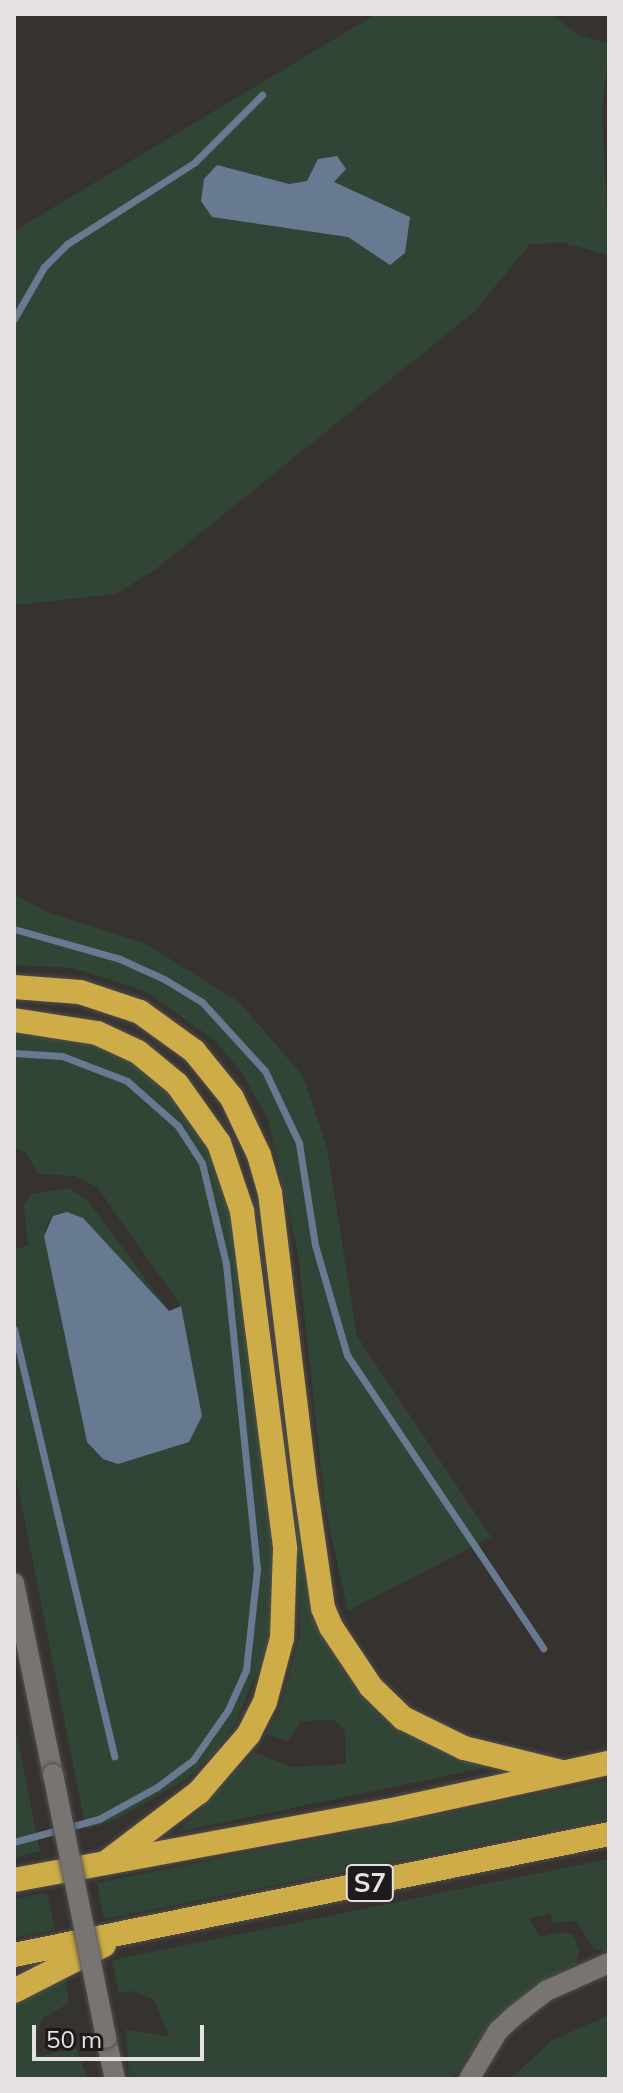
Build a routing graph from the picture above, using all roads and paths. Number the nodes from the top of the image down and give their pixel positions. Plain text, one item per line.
1 (14, 987) edge
2 (14, 1020) edge
3 (14, 1583) edge
4 (609, 1763) edge
5 (562, 1772) junction
6 (609, 1834) edge
7 (108, 1861) junction
8 (14, 1880) edge
9 (131, 1931) junction
10 (14, 1955) edge
11 (609, 1963) edge
12 (14, 1991) edge
13 (115, 2079) edge
14 (469, 2079) edge

1 - 5 highway
2 - 7 highway
3 - 13 street, bridge
4 - 5 highway, S7
5 - 7 highway, S7
6 - 9 highway, S7
7 - 8 highway, S7
9 - 10 highway, S7
9 - 12 highway
11 - 14 street

